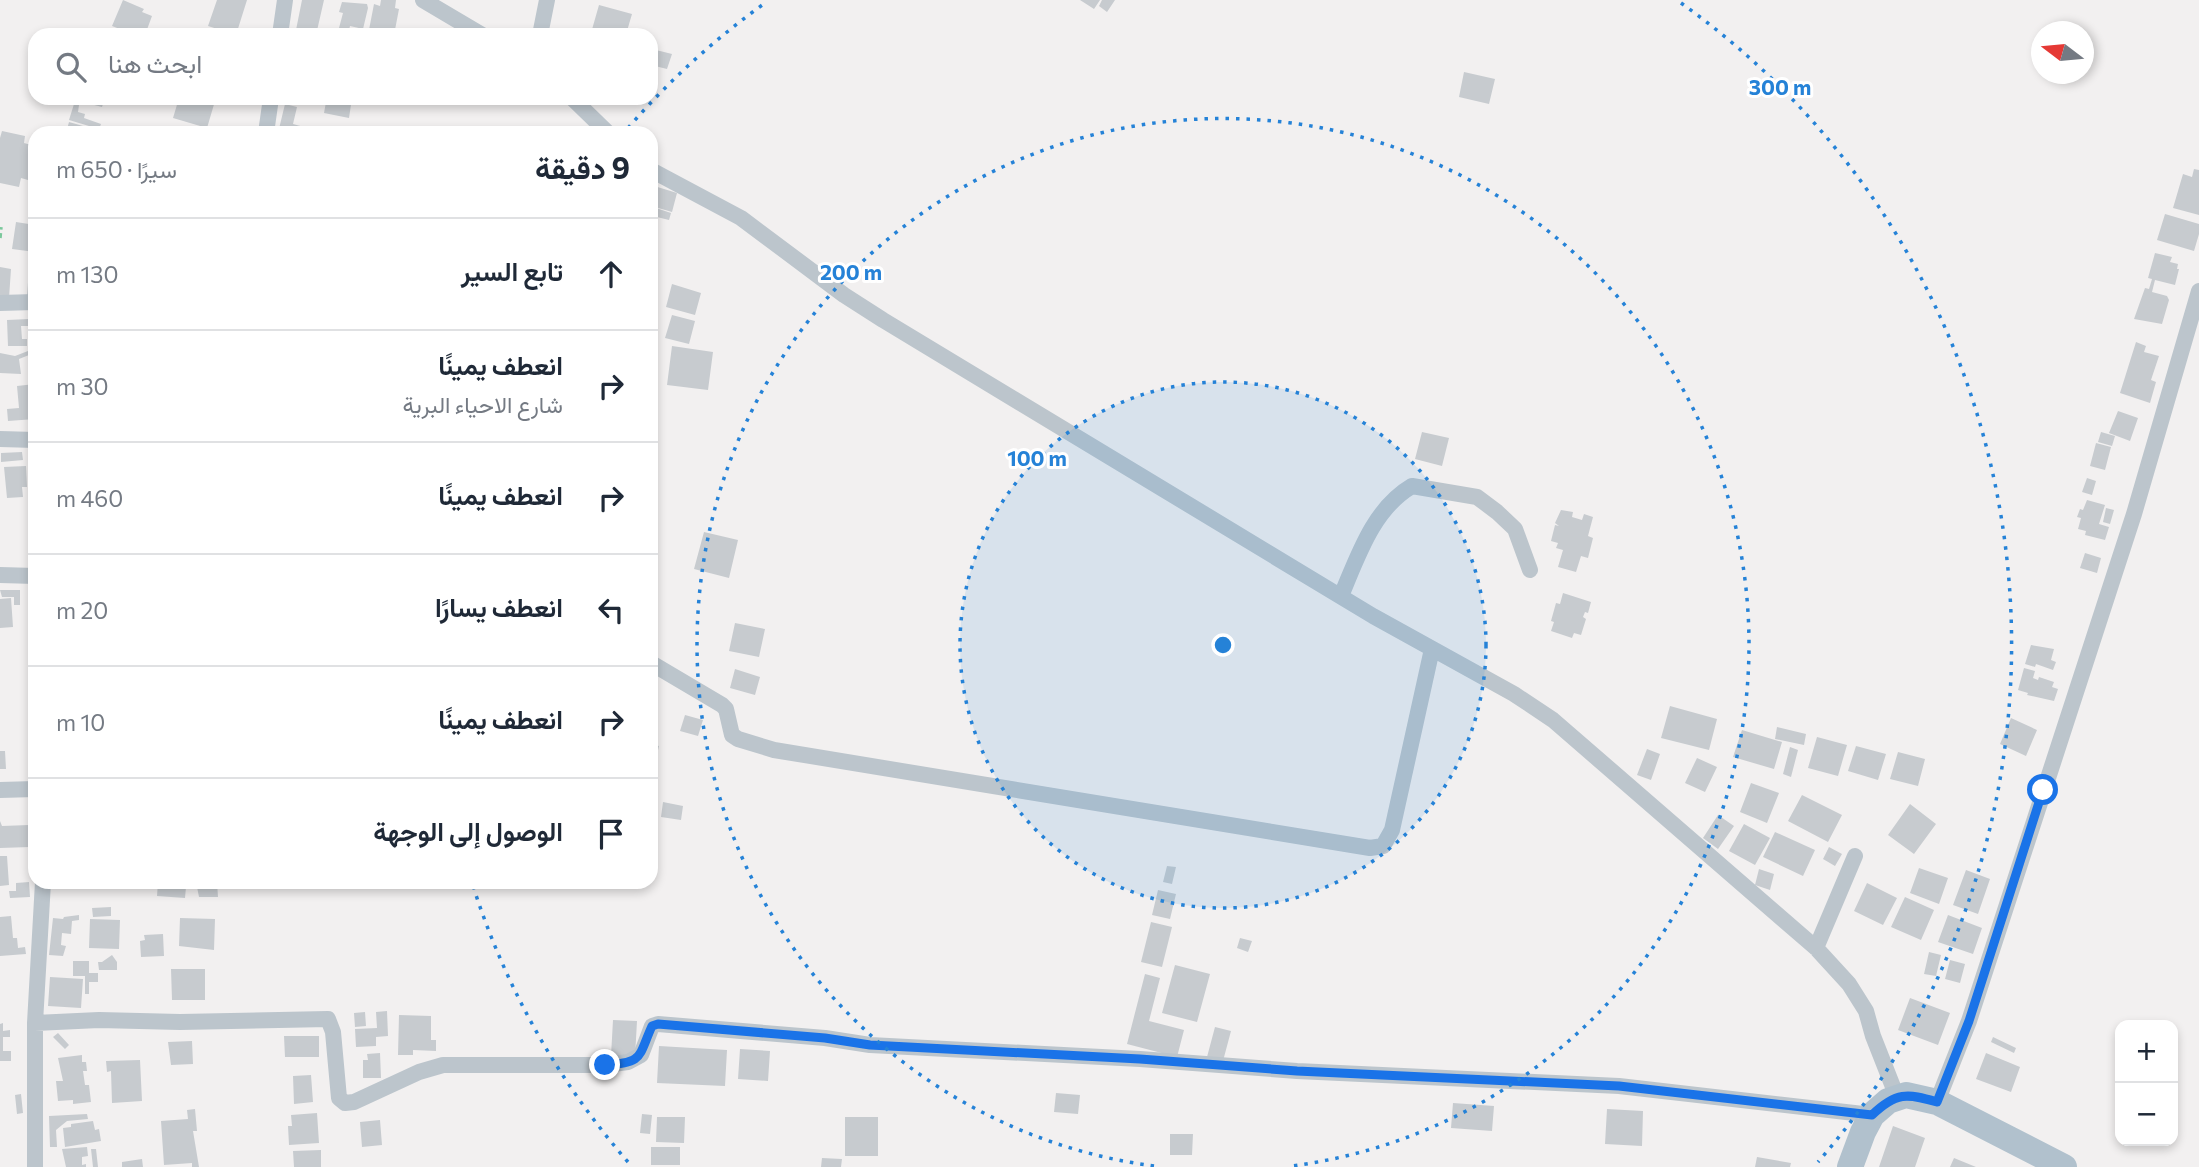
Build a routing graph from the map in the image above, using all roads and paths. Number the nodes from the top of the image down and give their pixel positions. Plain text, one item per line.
1 (285, 0) edge
2 (423, 0) edge
3 (547, 0) edge
4 (281, 28) edge
5 (470, 28) edge
6 (541, 28) edge
7 (270, 105) edge
8 (579, 105) edge
9 (267, 126) edge
10 (601, 126) edge
11 (658, 174) edge
12 (1, 227) edge
13 (0, 238) edge
14 (2199, 291) edge
15 (28, 302) edge
16 (0, 303) edge
17 (0, 439) edge
18 (28, 440) edge
19 (1530, 570) dead end
20 (0, 575) edge
21 (28, 576) edge
22 (1341, 596) junction
23 (1432, 649) junction
24 (658, 667) edge
25 (28, 789) edge
26 (0, 790) edge
27 (1855, 856) dead end
28 (43, 889) edge
29 (1816, 948) junction
30 (35, 1023) junction
31 (1897, 1097) junction
32 (1937, 1102) junction
33 (1872, 1115) junction
34 (35, 1167) edge
35 (1850, 1167) edge
36 (2064, 1167) edge

1 - 4 street
2 - 5 street
3 - 6 street
7 - 9 street
8 - 10 street
11 - 22 street
12 - 13 path
14 - 32 street
15 - 16 street
17 - 18 street
19 - 22 street
20 - 21 street
22 - 23 street
23 - 24 street
23 - 29 street
25 - 26 street
27 - 29 street
28 - 30 street
29 - 31 street
30 - 33 street
30 - 34 street
31 - 32 main road
31 - 33 main road
32 - 36 main road
33 - 35 main road

